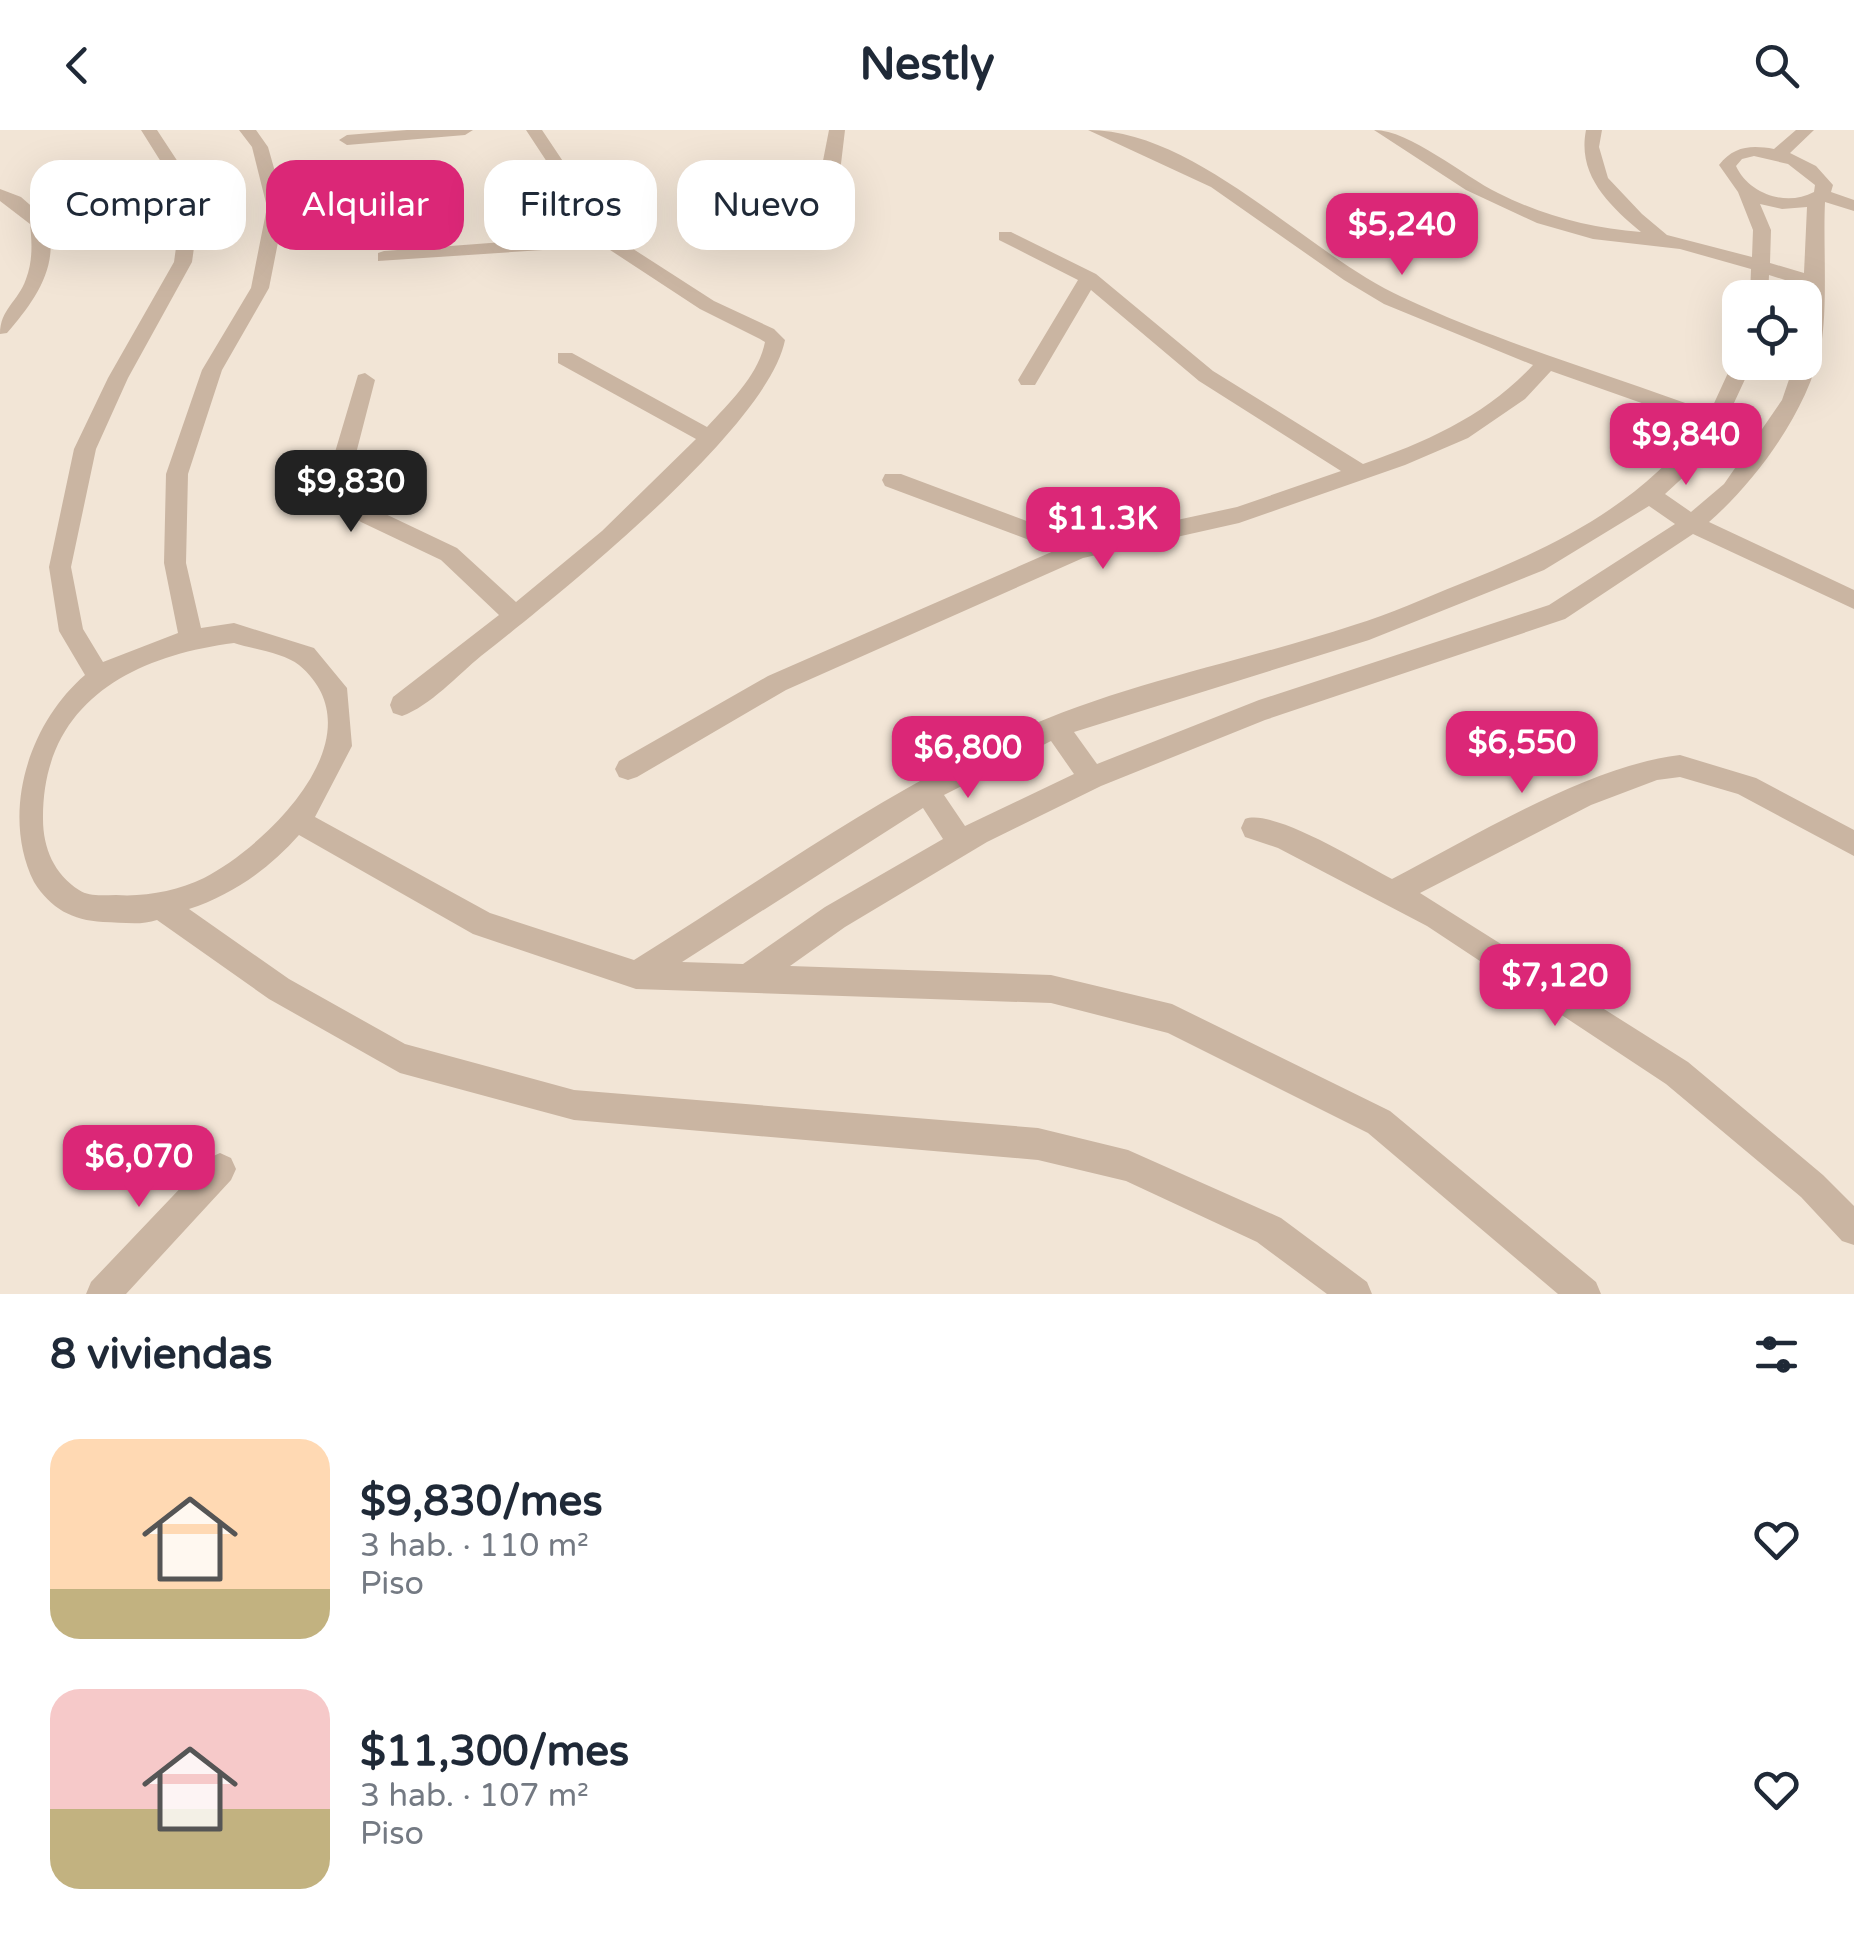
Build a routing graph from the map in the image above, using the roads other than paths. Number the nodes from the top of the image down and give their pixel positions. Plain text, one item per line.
1 (149, 130) edge
2 (247, 130) edge
3 (465, 130) edge
4 (534, 130) edge
5 (837, 130) edge
6 (1096, 130) edge
7 (1594, 130) edge
8 (1806, 130) edge
9 (1393, 133) edge
10 (347, 140) dead end
11 (1779, 154) junction
12 (554, 160) edge
13 (832, 160) edge
14 (1747, 192) junction
15 (0, 194) edge
16 (1819, 198) junction
17 (1854, 206) edge
18 (1006, 236) dead end
19 (1660, 240) junction
20 (484, 249) edge
21 (622, 250) edge
22 (384, 257) dead end
23 (1763, 267) junction
24 (1089, 278) junction
25 (1761, 280) edge
26 (1809, 280) edge
27 (1816, 280) edge
28 (0, 328) edge
29 (565, 358) dead end
30 (1548, 361) junction
31 (365, 380) dead end
32 (1028, 380) dead end
33 (1734, 380) edge
34 (1799, 380) edge
35 (1716, 420) junction
36 (710, 438) junction
37 (1767, 443) junction
38 (1360, 473) junction
39 (893, 480) dead end
40 (1650, 495) junction
41 (1692, 524) junction
42 (1079, 550) junction
43 (1854, 600) edge
44 (516, 616) junction
45 (191, 637) junction
46 (99, 677) junction
47 (402, 705) dead end
48 (1056, 727) junction
49 (628, 769) dead end
50 (1092, 778) junction
51 (927, 790) junction
52 (4, 792) edge
53 (300, 822) junction
54 (1254, 828) dead end
55 (961, 843) junction
56 (1854, 844) edge
57 (1392, 893) junction
58 (162, 906) junction
59 (636, 974) junction
60 (747, 979) junction
61 (220, 1169) dead end
62 (1854, 1229) edge
63 (103, 1294) edge
64 (1355, 1294) edge
65 (1584, 1294) edge

1 - 46 street
2 - 45 street
3 - 10 street
4 - 12 street
5 - 13 street
6 - 30 street
7 - 19 street
8 - 11 street
9 - 19 street
11 - 14 street
11 - 16 street
14 - 16 street
14 - 23 street
15 - 28 street
16 - 17 street
16 - 27 street
18 - 24 street
19 - 23 street
20 - 22 street
21 - 36 street
23 - 25 street
23 - 26 street
24 - 32 street
24 - 38 street
29 - 36 street
30 - 35 street
30 - 38 street
31 - 44 street
33 - 35 street
34 - 37 street
35 - 37 street
35 - 40 street
36 - 44 street
37 - 41 street
38 - 42 street
39 - 42 street
40 - 41 street
40 - 48 street
41 - 43 street
41 - 50 street
42 - 49 street
44 - 47 street
45 - 46 street
45 - 53 street
46 - 52 street
48 - 50 street
48 - 51 street
50 - 55 street
51 - 55 street
51 - 59 street
52 - 58 street
53 - 58 street
53 - 59 street
54 - 57 street
55 - 60 street
56 - 57 street
57 - 62 street
58 - 64 street
59 - 60 street
60 - 65 street
61 - 63 street

